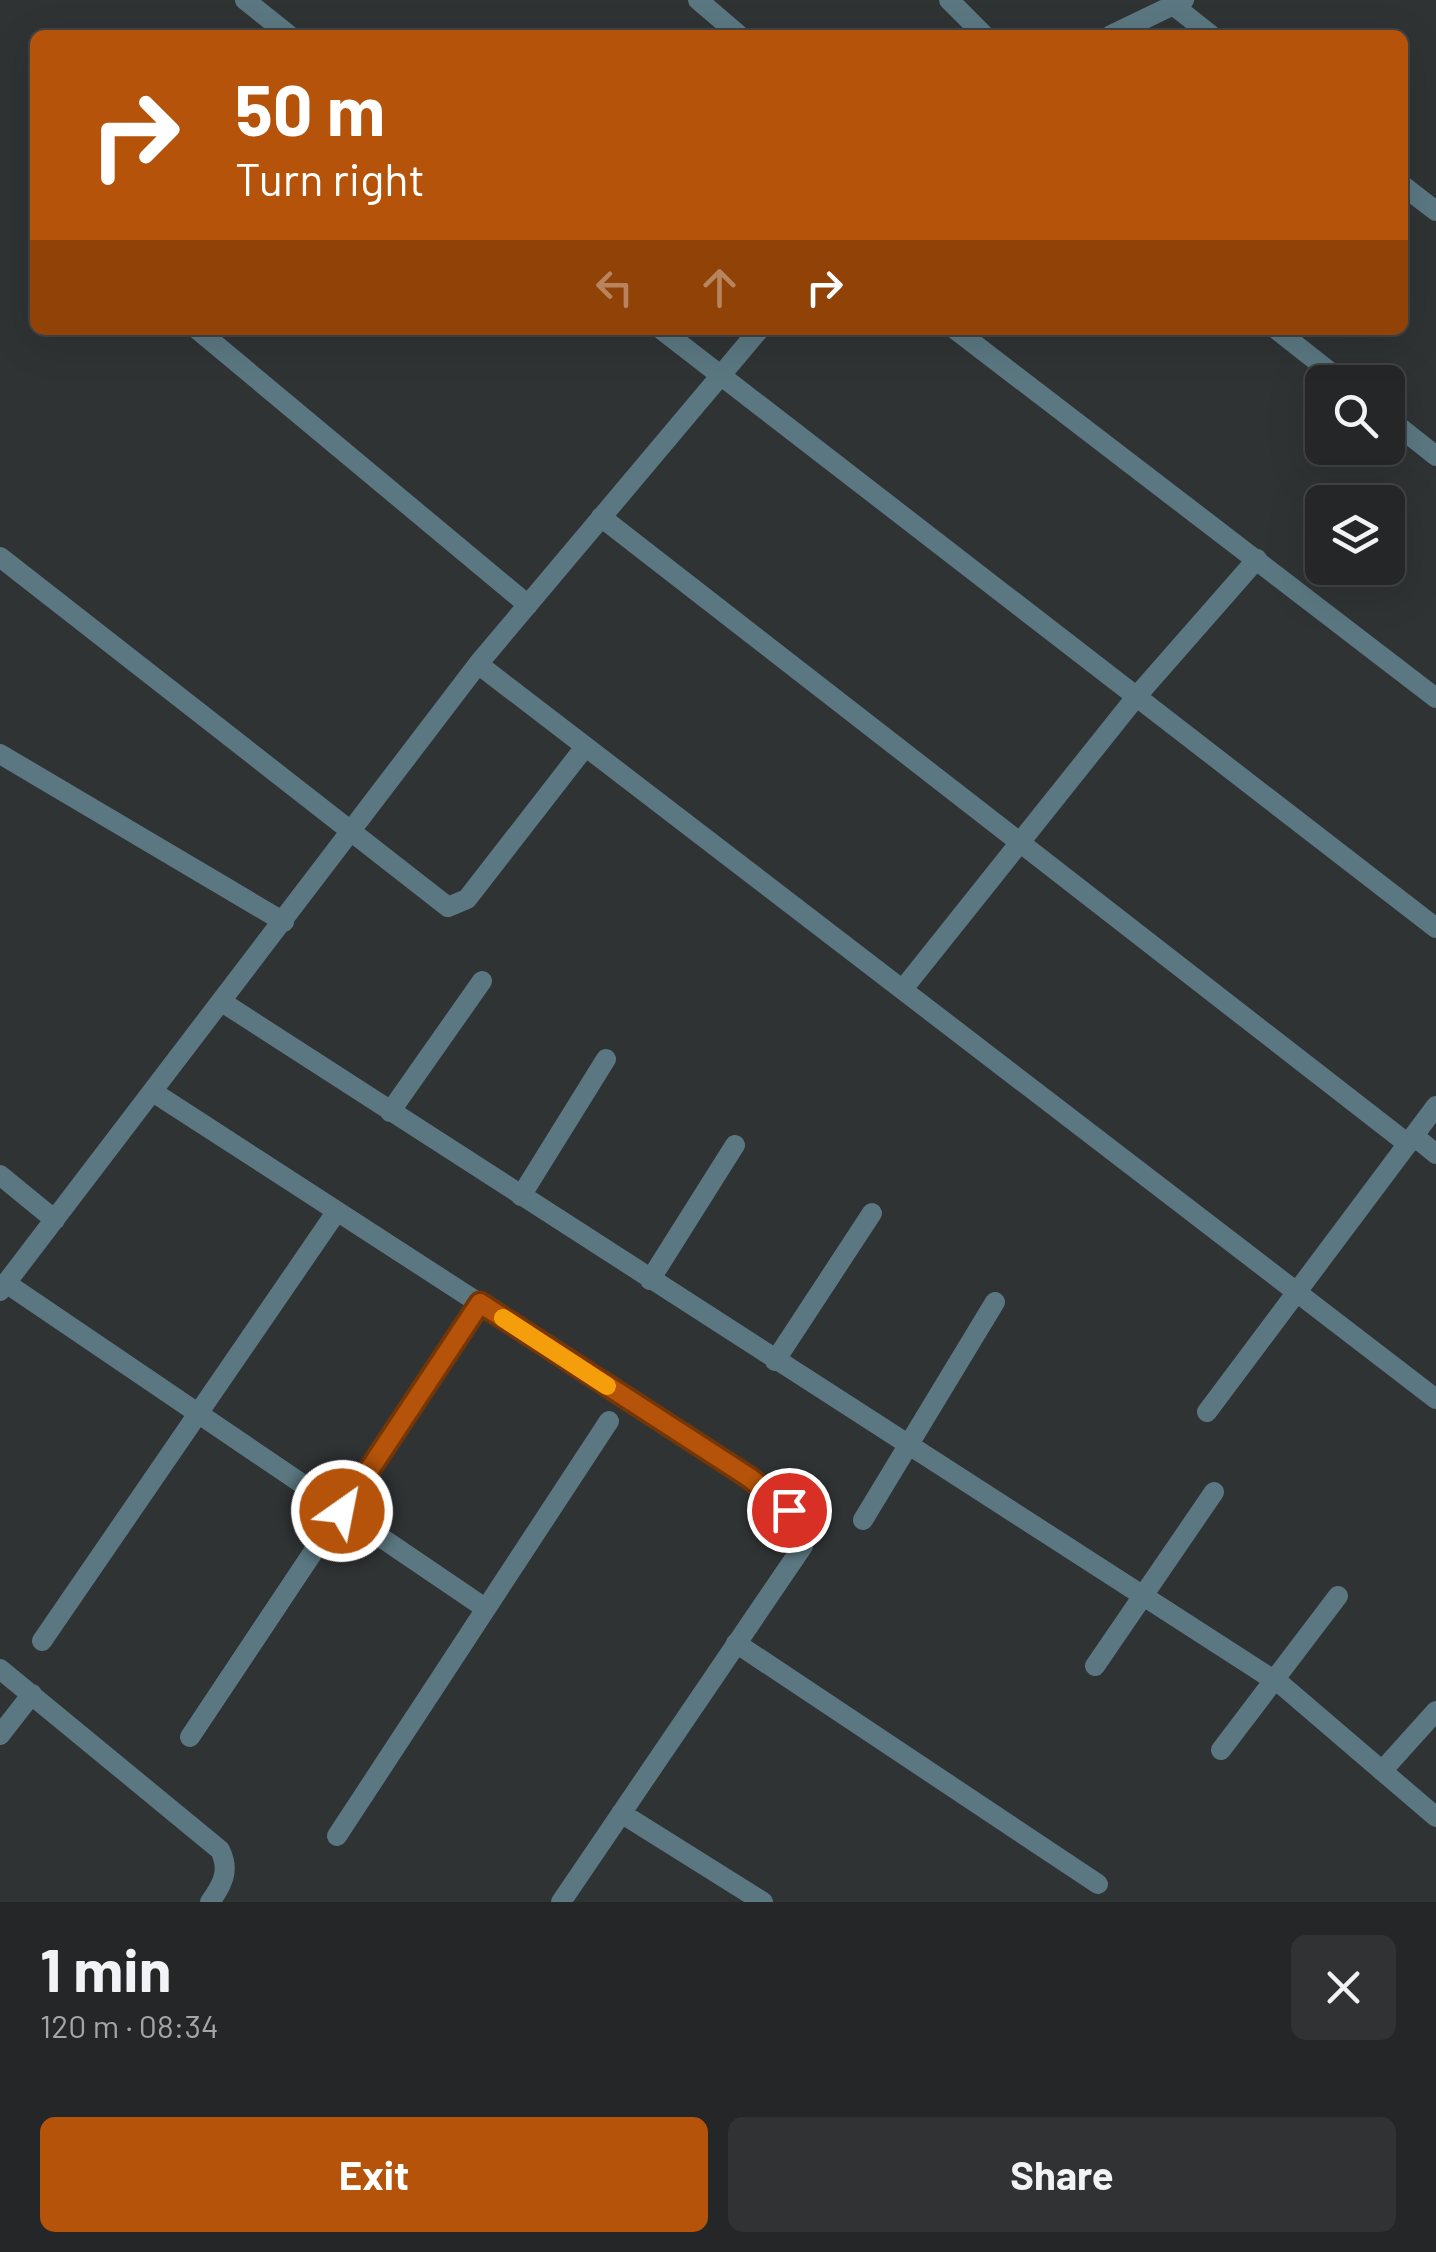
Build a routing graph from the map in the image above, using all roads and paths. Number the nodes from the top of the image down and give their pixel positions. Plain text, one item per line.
1 (245, 0) edge
2 (698, 0) edge
3 (949, 0) edge
4 (1179, 2) edge
5 (284, 30) edge
6 (733, 30) edge
7 (979, 30) edge
8 (1121, 30) edge
9 (1206, 30) edge
10 (1408, 190) edge
11 (1436, 211) edge
12 (204, 335) edge
13 (668, 335) edge
14 (754, 335) edge
15 (963, 335) edge
16 (1283, 335) edge
17 (1321, 365) edge
18 (720, 376) junction
19 (1405, 431) edge
20 (1436, 456) edge
21 (601, 518) junction
22 (0, 557) edge
23 (1257, 559) junction
24 (528, 605) junction
25 (478, 664) junction
26 (1136, 697) junction
27 (1436, 698) edge
28 (586, 747) junction
29 (0, 754) edge
30 (354, 830) junction
31 (1020, 842) junction
32 (284, 922) junction
33 (1436, 928) edge
34 (482, 981) dead end
35 (903, 990) junction
36 (222, 1002) junction
37 (606, 1059) dead end
38 (153, 1092) junction
39 (1436, 1106) edge
40 (390, 1112) junction
41 (1411, 1140) junction
42 (735, 1145) dead end
43 (1436, 1154) edge
44 (0, 1175) edge
45 (520, 1196) junction
46 (337, 1211) junction
47 (872, 1213) dead end
48 (55, 1220) junction
49 (650, 1280) junction
50 (3, 1287) edge
51 (1297, 1291) junction
52 (995, 1302) dead end
53 (480, 1303) junction
54 (775, 1361) junction
55 (1436, 1399) edge
56 (1207, 1412) dead end
57 (198, 1414) junction
58 (609, 1421) dead end
59 (906, 1446) junction
60 (1214, 1492) dead end
61 (342, 1511) junction
62 (863, 1520) dead end
63 (1142, 1596) junction
64 (1338, 1596) dead end
65 (484, 1608) junction
66 (42, 1641) dead end
67 (736, 1644) junction
68 (1094, 1666) dead end
69 (0, 1669) edge
70 (1272, 1678) junction
71 (32, 1694) junction
72 (1436, 1711) edge
73 (0, 1735) edge
74 (190, 1737) dead end
75 (1221, 1750) dead end
76 (1382, 1771) junction
77 (622, 1813) junction
78 (1436, 1818) edge
79 (337, 1836) dead end
80 (1098, 1884) dead end
81 (210, 1902) edge
82 (561, 1902) edge
83 (763, 1902) edge

1 - 5 street
2 - 6 street
3 - 7 street
4 - 8 street
4 - 9 street
10 - 11 street
12 - 24 street
13 - 18 street
14 - 18 street
15 - 23 street
16 - 17 street
18 - 21 street
18 - 26 street
19 - 20 street
21 - 24 street
21 - 31 street
22 - 30 street
23 - 26 street
23 - 27 street
24 - 25 street
25 - 28 street
25 - 30 street
26 - 31 street
26 - 33 street
28 - 30 street
28 - 35 street
29 - 32 street
30 - 32 street
31 - 35 street
31 - 41 street
32 - 36 street
34 - 40 street
35 - 51 street
36 - 38 street
36 - 40 street
37 - 45 street
38 - 46 street
38 - 48 street
39 - 41 street
40 - 45 street
41 - 43 street
41 - 51 street
42 - 49 street
44 - 48 street
45 - 49 street
46 - 53 street
46 - 57 street
47 - 54 street
48 - 50 street
49 - 54 street
50 - 57 street
51 - 55 street
51 - 56 street
52 - 59 street
53 - 61 street
53 - 67 street
54 - 59 street
57 - 61 street
57 - 66 street
58 - 65 street
59 - 62 street
59 - 63 street
60 - 63 street
61 - 65 street
61 - 74 street
63 - 68 street
63 - 70 street
64 - 70 street
65 - 79 street
67 - 77 street
67 - 80 street
69 - 71 street
70 - 75 street
70 - 76 street
71 - 73 street
71 - 81 street
72 - 76 street
76 - 78 street
77 - 82 street
77 - 83 street

